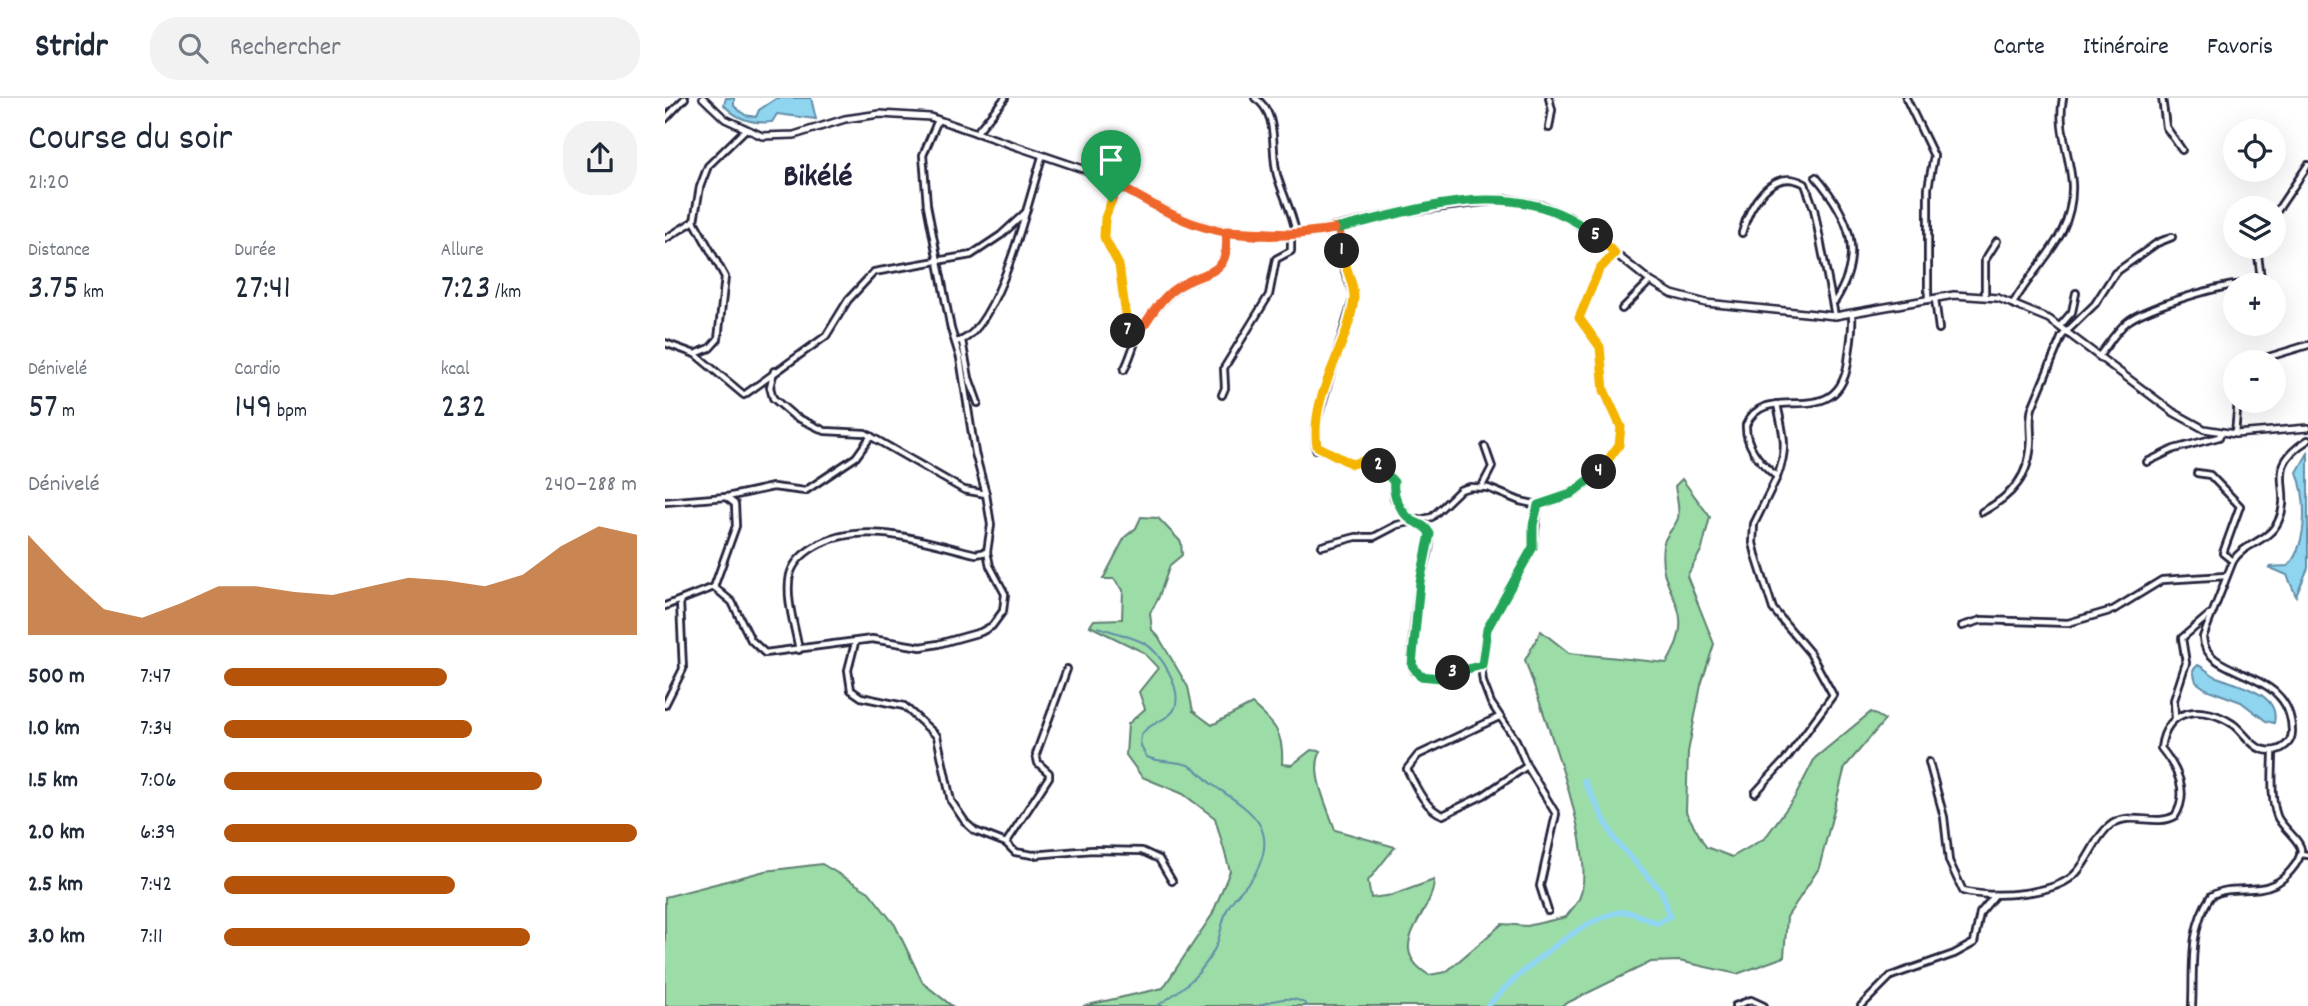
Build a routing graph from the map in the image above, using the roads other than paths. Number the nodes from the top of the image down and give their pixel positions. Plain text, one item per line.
1 (685, 98) edge
2 (703, 98) edge
3 (1005, 98) edge
4 (1255, 98) edge
5 (1549, 98) edge
6 (1906, 98) edge
7 (2063, 98) edge
8 (2162, 98) edge
9 (665, 119) edge
10 (939, 120) junction
11 (1549, 128) dead end
12 (745, 130) junction
13 (976, 133) junction
14 (2182, 150) dead end
15 (1042, 157) junction
16 (2308, 165) edge
17 (1816, 177) dead end
18 (1118, 186) junction
19 (2286, 198) edge
20 (1025, 213) junction
21 (694, 221) junction
22 (1339, 228) junction
23 (1226, 231) junction
24 (1742, 233) dead end
25 (1293, 234) junction
26 (2172, 237) dead end
27 (665, 239) edge
28 (1997, 241) dead end
29 (1615, 253) junction
30 (938, 262) junction
31 (1650, 281) junction
32 (2223, 287) edge
33 (2075, 293) dead end
34 (1985, 295) junction
35 (1932, 299) junction
36 (1834, 302) junction
37 (2014, 302) junction
38 (1622, 309) dead end
39 (1852, 315) junction
40 (1835, 316) junction
41 (2060, 327) junction
42 (1939, 330) dead end
43 (2067, 331) junction
44 (1136, 339) junction
45 (959, 341) junction
46 (665, 343) edge
47 (2308, 345) edge
48 (2286, 352) edge
49 (695, 354) junction
50 (2099, 356) junction
51 (1124, 370) dead end
52 (774, 371) junction
53 (1222, 395) dead end
54 (978, 403) dead end
55 (1777, 404) junction
56 (2237, 413) edge
57 (2308, 428) edge
58 (2221, 433) junction
59 (2235, 434) junction
60 (871, 436) junction
61 (2308, 440) edge
62 (1485, 447) dead end
63 (2147, 462) dead end
64 (2197, 473) dead end
65 (1777, 477) junction
66 (1482, 486) junction
67 (986, 494) junction
68 (726, 497) junction
69 (665, 502) edge
70 (1538, 505) junction
71 (1982, 512) dead end
72 (1411, 520) junction
73 (1322, 546) dead end
74 (987, 552) junction
75 (2233, 561) junction
76 (2226, 576) junction
77 (714, 587) junction
78 (680, 602) junction
79 (665, 606) edge
80 (2211, 612) junction
81 (1962, 626) dead end
82 (855, 642) junction
83 (799, 650) junction
84 (1482, 665) junction
85 (1067, 669) dead end
86 (666, 702) edge
87 (1499, 717) junction
88 (2175, 717) junction
89 (2273, 751) junction
90 (1929, 762) dead end
91 (1527, 766) junction
92 (1755, 793) dead end
93 (1006, 843) junction
94 (2301, 854) junction
95 (2308, 855) edge
96 (1172, 881) dead end
97 (1996, 895) junction
98 (1548, 911) dead end
99 (1735, 1006) edge
100 (1764, 1006) edge
101 (1861, 1006) edge
102 (2192, 1006) edge

1 - 9 street
2 - 12 street
3 - 13 street
4 - 25 street
5 - 11 street
6 - 35 street
7 - 37 street
8 - 14 street
10 - 12 street
10 - 13 street
10 - 30 street
12 - 21 street
13 - 15 street
15 - 18 street
15 - 20 street
16 - 19 street
17 - 36 street
18 - 23 street
18 - 44 street
20 - 30 street
20 - 45 street
21 - 27 street
21 - 49 street
22 - 25 street
22 - 29 street
22 - 72 street
23 - 25 street
23 - 44 street
24 - 36 street
25 - 53 street
26 - 43 street
28 - 34 street
29 - 31 street
29 - 70 street
30 - 45 street
30 - 52 street
31 - 38 street
31 - 40 street
32 - 50 street
33 - 41 street
34 - 35 street
34 - 37 street
35 - 39 street
35 - 42 street
36 - 40 street
37 - 41 street
39 - 40 street
39 - 55 street
41 - 43 street
43 - 50 street
43 - 71 street
44 - 51 street
45 - 54 street
45 - 67 street
46 - 49 street
47 - 48 street
49 - 52 street
50 - 58 street
52 - 60 street
55 - 65 street
55 - 65 street
56 - 59 street
57 - 59 street
58 - 59 street
58 - 63 street
60 - 67 street
60 - 68 street
61 - 75 street
62 - 66 street
64 - 75 street
65 - 92 street
66 - 70 street
66 - 72 street
67 - 74 street
68 - 69 street
68 - 77 street
70 - 84 street
72 - 73 street
72 - 84 street
74 - 82 street
74 - 83 street
75 - 76 street
76 - 80 street
76 - 81 street
77 - 78 street
77 - 83 street
78 - 79 street
78 - 86 street
80 - 88 street
80 - 89 street
82 - 83 street
82 - 93 street
84 - 87 street
85 - 93 street
87 - 91 street
87 - 91 street
88 - 89 street
88 - 97 street
89 - 94 street
90 - 97 street
91 - 98 street
93 - 96 street
94 - 95 street
94 - 102 street
97 - 101 street
99 - 100 street

